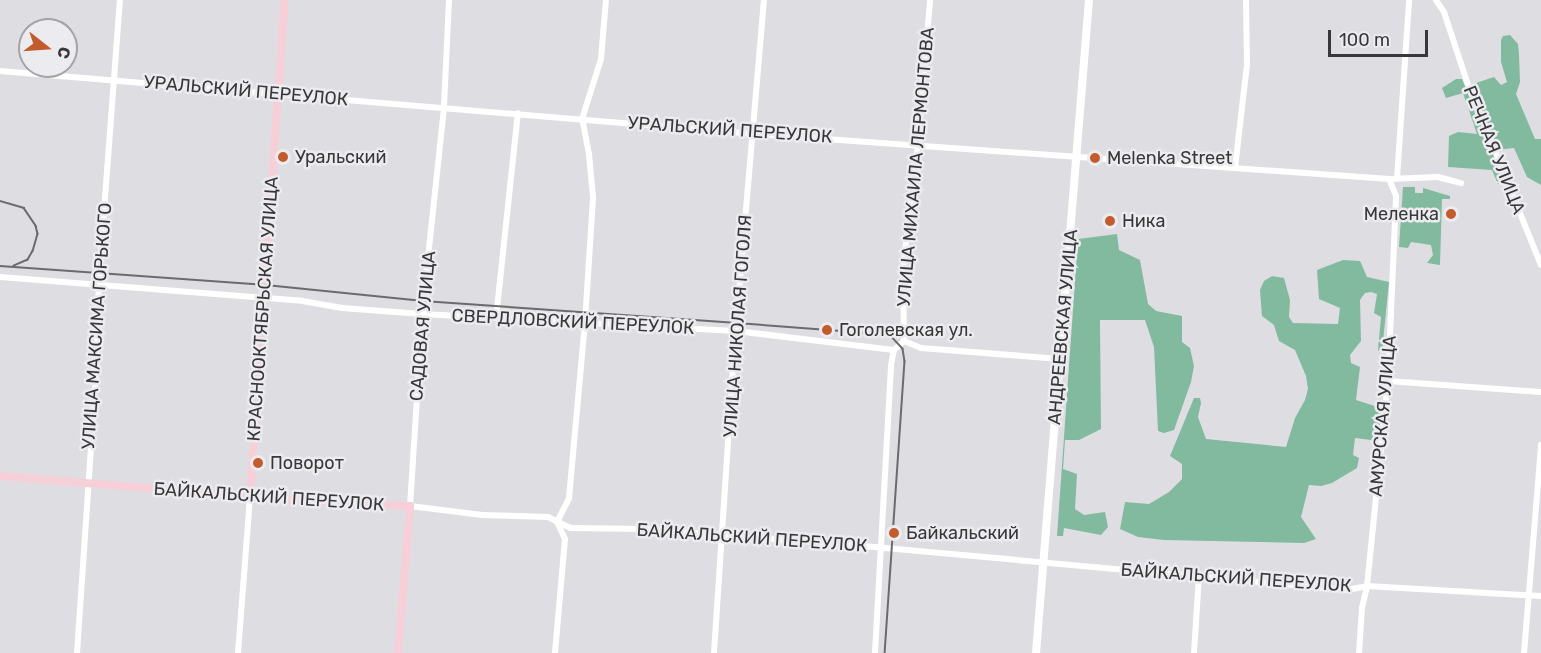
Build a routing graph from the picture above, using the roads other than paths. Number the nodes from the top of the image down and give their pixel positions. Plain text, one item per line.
1 (120, 0) edge
2 (285, 0) edge
3 (449, 0) edge
4 (606, 0) edge
5 (765, 0) edge
6 (930, 0) edge
7 (1089, 0) edge
8 (1246, 0) edge
9 (1409, 0) edge
10 (1436, 0) edge
11 (0, 71) edge
12 (114, 80) junction
13 (278, 94) junction
14 (444, 108) junction
15 (518, 113) junction
16 (582, 118) junction
17 (754, 134) junction
18 (918, 144) junction
19 (1077, 156) junction
20 (1235, 168) junction
21 (1397, 178) junction
22 (1389, 179) junction
23 (1461, 183) dead end
24 (1541, 265) edge
25 (0, 276) edge
26 (99, 285) junction
27 (264, 299) junction
28 (422, 314) junction
29 (496, 318) junction
30 (585, 322) junction
31 (736, 331) junction
32 (904, 341) junction
33 (894, 350) junction
34 (1060, 358) junction
35 (1388, 381) junction
36 (1541, 392) edge
37 (1541, 445) edge
38 (0, 476) edge
39 (87, 483) junction
40 (250, 496) junction
41 (410, 506) junction
42 (557, 522) junction
43 (723, 535) junction
44 (881, 549) junction
45 (1042, 563) junction
46 (1199, 576) junction
47 (1367, 586) junction
48 (1528, 594) junction
49 (1541, 596) edge
50 (77, 653) edge
51 (238, 653) edge
52 (398, 653) edge
53 (555, 653) edge
54 (714, 653) edge
55 (875, 653) edge
56 (1036, 653) edge
57 (1194, 653) edge
58 (1359, 653) edge
59 (1524, 653) edge

1 - 12 street, УЛИЦА МАКСИМА ГОРЬКОГО
2 - 13 main road, КРАСНООКТЯБРЬСКАЯ УЛИЦА
3 - 14 street, САДОВАЯ УЛИЦА
4 - 16 street
5 - 17 street, УЛИЦА НИКОЛАЯ ГОГОЛЯ
6 - 18 street, УЛИЦА МИХАИЛА ЛЕРМОНТОВА
7 - 19 street, АНДРЕЕВСКАЯ УЛИЦА
8 - 20 street
9 - 21 street
10 - 24 street, РЕЧНАЯ УЛИЦА
11 - 12 street, УРАЛЬСКИЙ ПЕРЕУЛОК
12 - 13 street, УРАЛЬСКИЙ ПЕРЕУЛОК
12 - 26 street, УЛИЦА МАКСИМА ГОРЬКОГО
13 - 14 street, УРАЛЬСКИЙ ПЕРЕУЛОК
13 - 27 main road, КРАСНООКТЯБРЬСКАЯ УЛИЦА
14 - 15 street, УРАЛЬСКИЙ ПЕРЕУЛОК
14 - 28 street, САДОВАЯ УЛИЦА
15 - 16 street, УРАЛЬСКИЙ ПЕРЕУЛОК
15 - 29 street
16 - 17 street, УРАЛЬСКИЙ ПЕРЕУЛОК
16 - 30 street
17 - 18 street, УРАЛЬСКИЙ ПЕРЕУЛОК
17 - 31 street, УЛИЦА НИКОЛАЯ ГОГОЛЯ
18 - 19 street, УРАЛЬСКИЙ ПЕРЕУЛОК
18 - 32 street, УЛИЦА МИХАИЛА ЛЕРМОНТОВА
19 - 20 street, УРАЛЬСКИЙ ПЕРЕУЛОК
19 - 34 street, АНДРЕЕВСКАЯ УЛИЦА
20 - 22 street, УРАЛЬСКИЙ ПЕРЕУЛОК
21 - 22 street, УРАЛЬСКИЙ ПЕРЕУЛОК
21 - 23 street, УРАЛЬСКИЙ ПЕРЕУЛОК
22 - 35 street, АМУРСКАЯ УЛИЦА
25 - 26 street, СВЕРДЛОВСКИЙ ПЕРЕУЛОК
26 - 27 street, СВЕРДЛОВСКИЙ ПЕРЕУЛОК
26 - 39 street, УЛИЦА МАКСИМА ГОРЬКОГО
27 - 28 street, СВЕРДЛОВСКИЙ ПЕРЕУЛОК
27 - 40 main road, КРАСНООКТЯБРЬСКАЯ УЛИЦА
28 - 29 street, СВЕРДЛОВСКИЙ ПЕРЕУЛОК
28 - 41 street, САДОВАЯ УЛИЦА
29 - 30 street, СВЕРДЛОВСКИЙ ПЕРЕУЛОК
30 - 31 street, СВЕРДЛОВСКИЙ ПЕРЕУЛОК
30 - 42 street
31 - 33 street, СВЕРДЛОВСКИЙ ПЕРЕУЛОК
31 - 43 street, УЛИЦА НИКОЛАЯ ГОГОЛЯ
32 - 33 street
32 - 34 street
33 - 44 street
34 - 45 street, АНДРЕЕВСКАЯ УЛИЦА
35 - 36 street
35 - 47 street, АМУРСКАЯ УЛИЦА
37 - 48 street
38 - 39 main road, БАЙКАЛЬСКИЙ ПЕРЕУЛОК
39 - 40 main road, БАЙКАЛЬСКИЙ ПЕРЕУЛОК
39 - 50 street, УЛИЦА МАКСИМА ГОРЬКОГО
40 - 41 main road, БАЙКАЛЬСКИЙ ПЕРЕУЛОК
40 - 51 street, КРАСНООКТЯБРЬСКАЯ УЛИЦА
41 - 42 street, БАЙКАЛЬСКИЙ ПЕРЕУЛОК
41 - 52 main road, САДОВАЯ УЛИЦА
42 - 43 street, БАЙКАЛЬСКИЙ ПЕРЕУЛОК
42 - 53 street
43 - 44 street, БАЙКАЛЬСКИЙ ПЕРЕУЛОК
43 - 54 street, УЛИЦА НИКОЛАЯ ГОГОЛЯ
44 - 45 street, БАЙКАЛЬСКИЙ ПЕРЕУЛОК
44 - 55 street
45 - 46 street, БАЙКАЛЬСКИЙ ПЕРЕУЛОК
45 - 56 street, АНДРЕЕВСКАЯ УЛИЦА
46 - 47 street, БАЙКАЛЬСКИЙ ПЕРЕУЛОК
46 - 57 street
47 - 48 street, БАЙКАЛЬСКИЙ ПЕРЕУЛОК
47 - 58 street, АМУРСКАЯ УЛИЦА
48 - 49 street, БАЙКАЛЬСКИЙ ПЕРЕУЛОК
48 - 59 street

